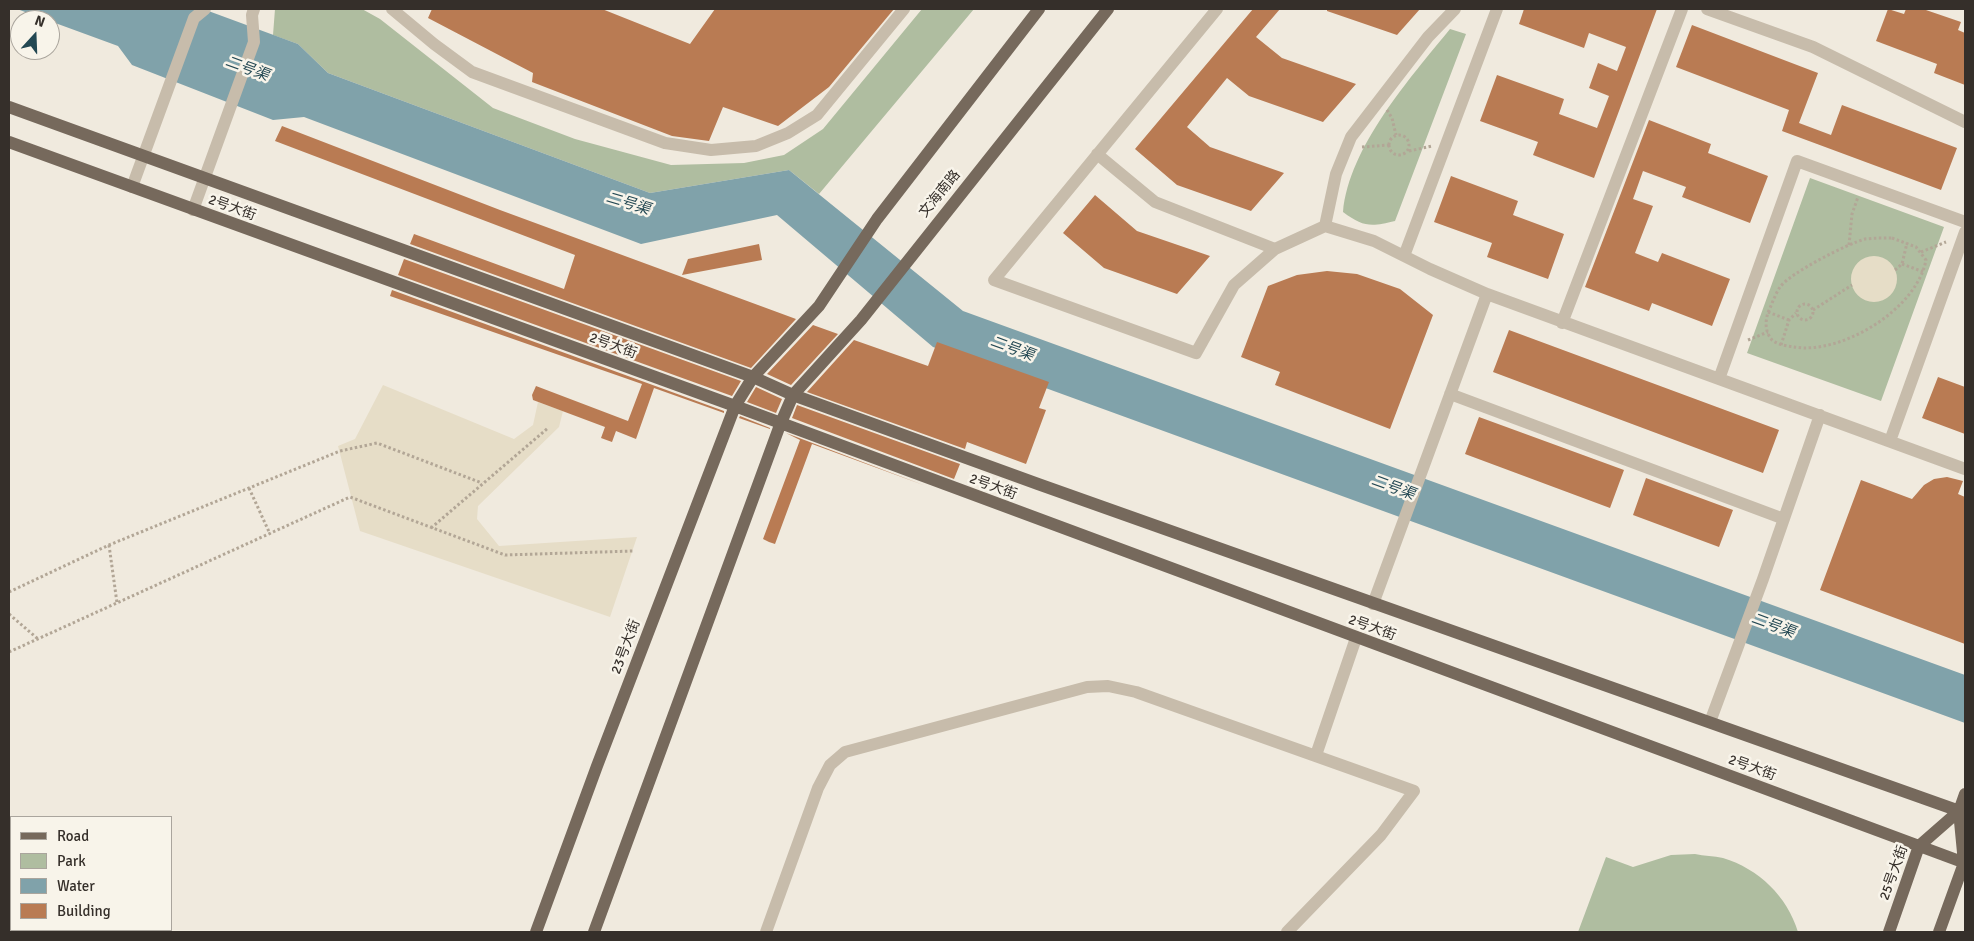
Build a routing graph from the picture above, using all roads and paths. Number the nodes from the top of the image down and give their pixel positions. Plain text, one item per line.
1 (205, 9) edge
2 (392, 9) edge
3 (904, 9) edge
4 (1039, 9) edge
5 (1108, 9) edge
6 (1217, 9) edge
7 (1455, 9) edge
8 (1497, 9) edge
9 (1682, 9) edge
10 (1707, 9) edge
11 (253, 12) edge
12 (1380, 99) junction
13 (9, 107) edge
14 (1965, 122) edge
15 (1396, 135) junction
16 (9, 142) edge
17 (1447, 142) junction
18 (1389, 146) junction
19 (1347, 148) junction
20 (1408, 151) junction
21 (1097, 154) junction
22 (143, 157) junction
23 (204, 179) junction
24 (1862, 184) junction
25 (132, 187) junction
26 (193, 210) junction
27 (1965, 222) edge
28 (1325, 226) junction
29 (1965, 234) edge
30 (1907, 243) junction
31 (1849, 245) junction
32 (1275, 249) junction
33 (1921, 252) junction
34 (1404, 256) junction
35 (1902, 264) junction
36 (1895, 270) dead end
37 (1924, 272) junction
38 (1852, 285) dead end
39 (1486, 294) junction
40 (1813, 310) junction
41 (1768, 312) junction
42 (1796, 312) junction
43 (1789, 320) junction
44 (1562, 323) junction
45 (1781, 345) junction
46 (753, 377) junction
47 (1719, 379) junction
48 (1450, 394) junction
49 (793, 395) junction
50 (734, 406) junction
51 (1820, 415) junction
52 (780, 424) junction
53 (548, 428) dead end
54 (1890, 441) junction
55 (1965, 469) edge
56 (482, 483) junction
57 (249, 488) junction
58 (1784, 519) junction
59 (431, 528) junction
60 (270, 534) junction
61 (109, 545) junction
62 (633, 551) dead end
63 (9, 592) edge
64 (117, 603) junction
65 (1373, 604) junction
66 (9, 614) edge
67 (1356, 638) junction
68 (38, 639) junction
69 (9, 652) edge
70 (1710, 722) junction
71 (1316, 755) junction
72 (1965, 794) edge
73 (1962, 812) edge
74 (1920, 846) junction
75 (1965, 863) edge
76 (536, 932) edge
77 (594, 932) edge
78 (766, 932) edge
79 (1287, 932) edge
80 (1889, 932) edge
81 (1939, 932) edge

1 - 22 street
2 - 3 street
4 - 46 main road
5 - 49 main road, 文海南路
6 - 21 street
7 - 12 street
8 - 17 street
9 - 44 street
10 - 14 street
11 - 23 street
12 - 15 path
12 - 19 street
13 - 22 main road, 2号大街
15 - 18 path
15 - 20 path
16 - 25 main road, 2号大街
17 - 20 path
17 - 34 street
18 - 19 path
18 - 20 path
19 - 28 street
21 - 32 street
21 - 32 street
22 - 23 main road, 2号大街
22 - 25 street
23 - 26 street
23 - 46 main road, 2号大街
24 - 27 street
24 - 31 path
24 - 47 street
25 - 26 main road, 2号大街
26 - 50 main road, 2号大街
28 - 32 street
28 - 34 street
29 - 33 path
29 - 54 street
30 - 31 path
30 - 33 path
30 - 35 path
31 - 41 path
33 - 37 path
34 - 39 street
35 - 36 path
35 - 37 path
37 - 45 path
38 - 40 path
39 - 44 street
39 - 48 street
40 - 42 path
40 - 42 path
41 - 43 path
41 - 45 path
42 - 43 path
43 - 45 path
44 - 47 street
46 - 49 main road, 2号大街
46 - 50 main road, 23号大街
47 - 51 street
48 - 58 street
48 - 65 street
49 - 52 main road
49 - 65 main road, 2号大街
50 - 52 main road, 2号大街
50 - 76 main road, 23号大街
51 - 54 street
51 - 58 street
52 - 67 main road, 2号大街
52 - 77 main road
53 - 56 path
54 - 55 street
56 - 57 path
56 - 59 path
57 - 60 path
57 - 61 path
58 - 70 street
59 - 60 path
59 - 62 path
60 - 64 path
61 - 63 path
61 - 64 path
64 - 68 path
65 - 70 main road, 2号大街
66 - 68 path
67 - 71 street
67 - 74 main road, 2号大街
68 - 69 path
70 - 73 main road, 2号大街
71 - 78 street
71 - 79 street
72 - 73 main road, 25号大街
73 - 74 main road, 25号大街
73 - 75 main road, 25号大街
74 - 75 main road, 2号大街
74 - 80 main road, 25号大街
75 - 81 main road, 25号大街

